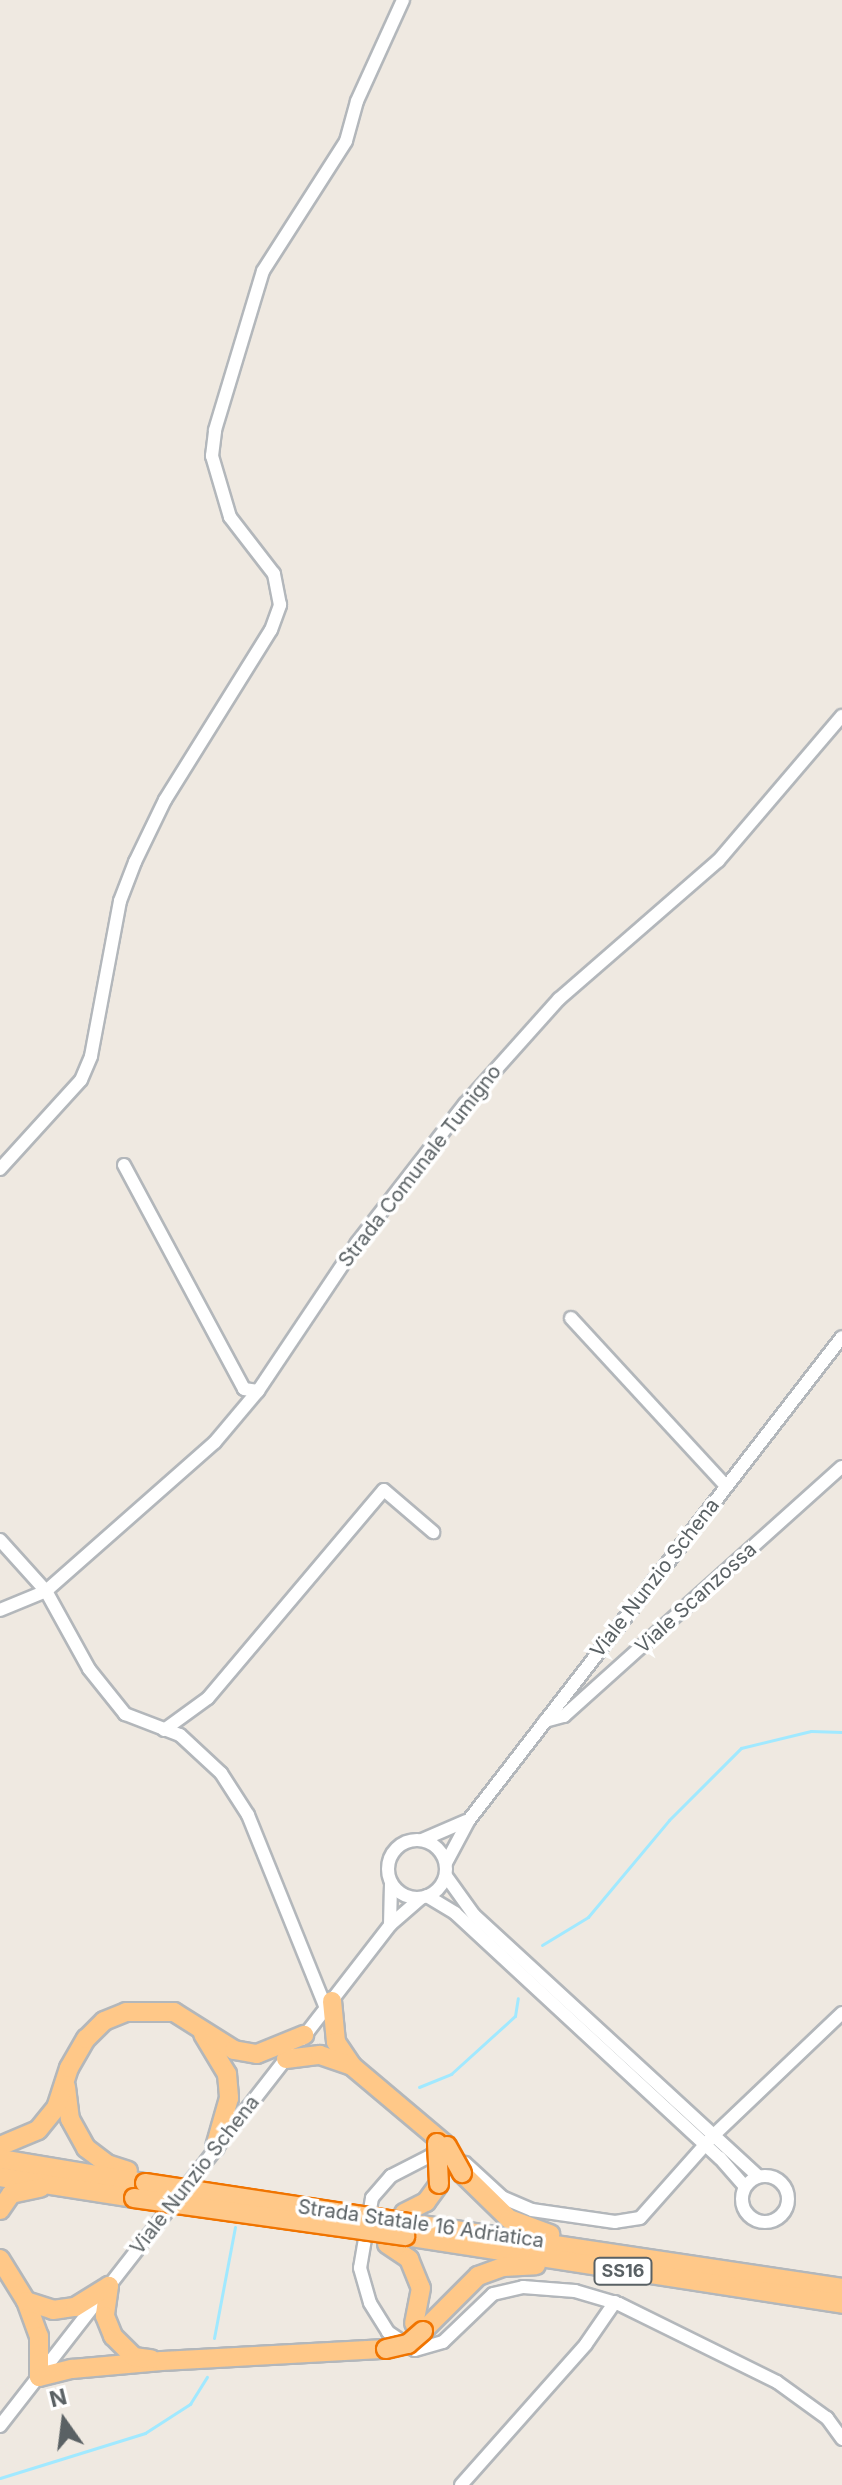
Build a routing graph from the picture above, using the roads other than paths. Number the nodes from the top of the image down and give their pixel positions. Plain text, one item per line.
1 (403, 0) edge
2 (842, 716) edge
3 (124, 1165) dead end
4 (0, 1169) edge
5 (571, 1318) dead end
6 (842, 1337) edge
7 (258, 1391) junction
8 (842, 1467) edge
9 (726, 1486) junction
10 (433, 1532) dead end
11 (0, 1540) edge
12 (46, 1591) junction
13 (0, 1610) edge
14 (545, 1721) junction
15 (164, 1730) junction
16 (469, 1820) junction
17 (422, 1840) junction
18 (446, 1870) junction
19 (391, 1883) junction
20 (424, 1897) junction
21 (390, 1925) junction
22 (329, 2004) junction
23 (842, 2013) edge
24 (194, 2023) junction
25 (304, 2035) junction
26 (286, 2059) junction
27 (352, 2066) junction
28 (66, 2084) junction
29 (439, 2141) junction
30 (710, 2142) junction
31 (0, 2146) edge
32 (215, 2147) junction
33 (0, 2159) edge
34 (758, 2176) junction
35 (0, 2177) edge
36 (143, 2186) junction
37 (745, 2187) junction
38 (89, 2190) junction
39 (0, 2210) edge
40 (320, 2218) junction
41 (401, 2229) junction
42 (642, 2254) junction
43 (0, 2259) edge
44 (664, 2278) junction
45 (109, 2286) junction
46 (842, 2288) edge
47 (26, 2301) junction
48 (615, 2302) junction
49 (842, 2304) edge
50 (418, 2327) junction
51 (162, 2361) junction
52 (39, 2377) junction
53 (0, 2426) edge
54 (842, 2439) edge
55 (461, 2485) edge

1 - 4 street
2 - 7 street, Strada Comunale Tumigno
3 - 7 street
5 - 9 street
6 - 9 street, Viale Nunzio Schena
7 - 12 street, Strada Comunale Tumigno
8 - 14 street, Viale Scanzossa
9 - 14 street, Viale Nunzio Schena
10 - 15 street
11 - 12 street
12 - 13 street, Strada Comunale Tumigno
12 - 15 street
14 - 16 street, Viale Nunzio Schena
15 - 22 street
16 - 17 street, Viale Nunzio Schena
16 - 18 street, Viale Nunzio Schena
17 - 18 street
17 - 19 street
18 - 20 street
18 - 30 street
19 - 20 street
19 - 21 street
20 - 21 street, Viale Nunzio Schena
20 - 30 street
21 - 22 street, Viale Nunzio Schena
22 - 25 street, Viale Nunzio Schena
22 - 27 highway
23 - 30 street
24 - 25 highway
24 - 28 highway
24 - 32 highway
25 - 26 street, Viale Nunzio Schena
26 - 27 highway
26 - 32 street, Viale Nunzio Schena
27 - 29 highway
28 - 31 highway
28 - 36 highway
29 - 41 highway, bridge
29 - 42 highway, bridge
30 - 34 street
30 - 37 street
30 - 48 street
32 - 45 street, Viale Nunzio Schena
33 - 36 highway, Strada Statale 16 Adriatica / SS16
34 - 37 street
34 - 37 street
35 - 38 highway, Strada Statale 16 Adriatica / SS16
36 - 38 highway, Strada Statale 16 Adriatica / SS16
36 - 40 highway, Strada Statale 16 Adriatica / SS16, bridge
36 - 40 highway, Strada Statale 16 Adriatica / SS16, bridge
38 - 39 highway
40 - 41 highway, Strada Statale 16 Adriatica / SS16, bridge
41 - 42 highway, Strada Statale 16 Adriatica / SS16
41 - 44 highway, Strada Statale 16 Adriatica / SS16
41 - 50 highway
42 - 46 highway, Strada Statale 16 Adriatica / SS16
43 - 47 highway
44 - 49 highway, Strada Statale 16 Adriatica / SS16
44 - 50 highway
45 - 47 highway
45 - 51 highway
45 - 52 street, Viale Nunzio Schena
47 - 52 highway
48 - 54 street
48 - 55 street
50 - 51 highway
51 - 52 highway
52 - 53 street, Viale Nunzio Schena

